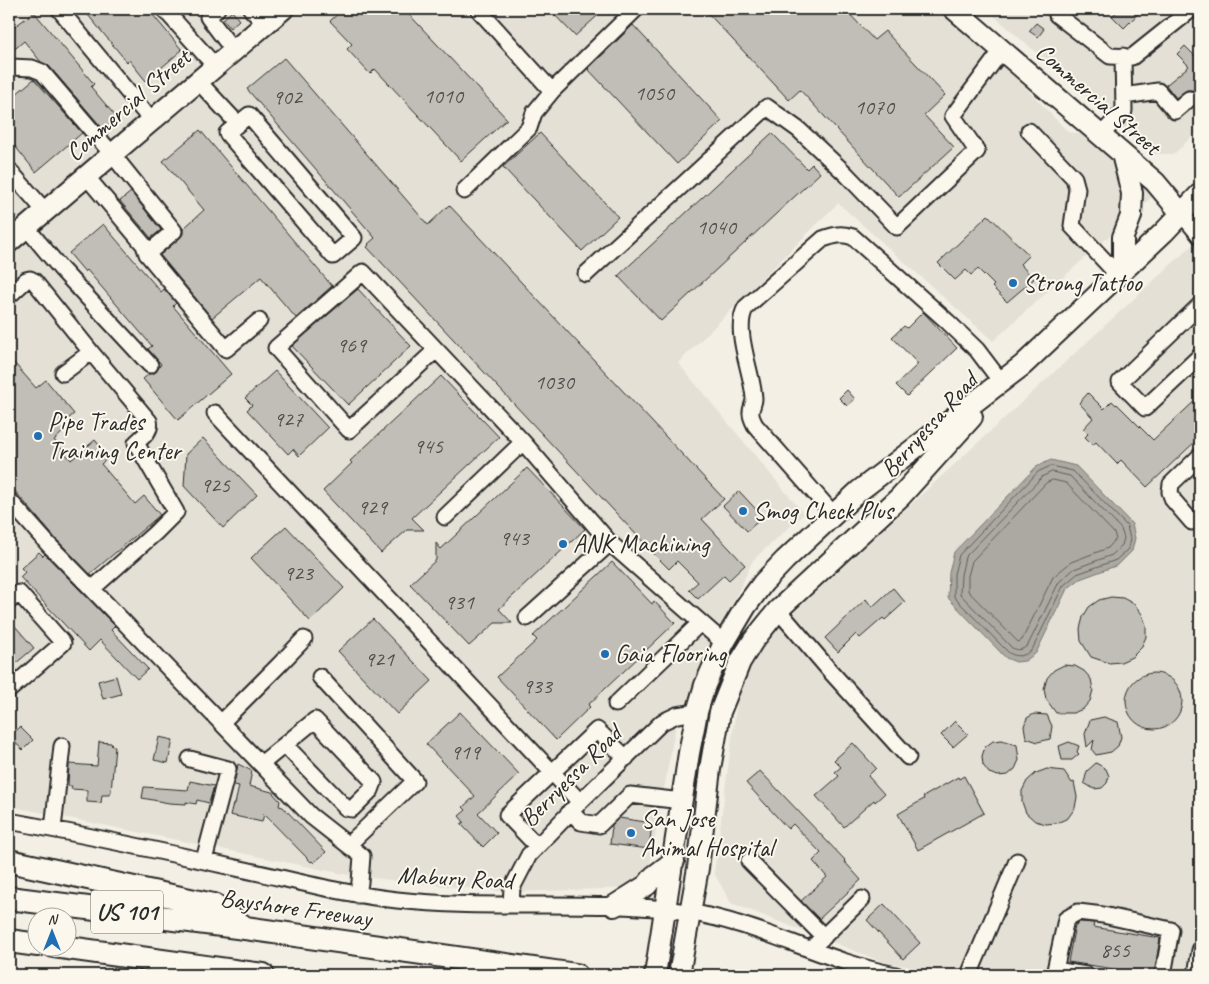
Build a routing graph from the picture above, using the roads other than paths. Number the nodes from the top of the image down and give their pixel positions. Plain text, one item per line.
1 (164, 9) edge
2 (217, 9) edge
3 (251, 9) edge
4 (282, 9) edge
5 (478, 9) edge
6 (636, 9) edge
7 (954, 9) edge
8 (1058, 9) edge
9 (1193, 9) edge
10 (60, 10) edge
11 (1200, 14) edge
12 (265, 24) junction
13 (233, 50) junction
14 (1002, 50) junction
15 (1123, 56) junction
16 (215, 66) junction
17 (9, 69) edge
18 (197, 80) junction
19 (552, 90) junction
20 (1124, 96) junction
21 (1189, 99) dead end
22 (151, 120) junction
23 (238, 124) junction
24 (1029, 131) dead end
25 (1100, 136) junction
26 (112, 154) junction
27 (1122, 154) junction
28 (9, 170) edge
29 (86, 176) junction
30 (464, 191) dead end
31 (1200, 194) edge
32 (45, 211) junction
33 (1181, 213) junction
34 (26, 228) junction
35 (1200, 236) edge
36 (9, 242) edge
37 (147, 254) junction
38 (1121, 273) junction
39 (586, 274) dead end
40 (10, 292) edge
41 (1200, 305) edge
42 (258, 320) dead end
43 (436, 350) junction
44 (91, 352) junction
45 (1200, 356) edge
46 (150, 365) dead end
47 (63, 373) dead end
48 (1002, 383) junction
49 (215, 412) dead end
50 (523, 442) junction
51 (1200, 456) edge
52 (9, 500) edge
53 (834, 515) junction
54 (445, 517) dead end
55 (1192, 522) dead end
56 (610, 543) junction
57 (92, 589) junction
58 (9, 602) edge
59 (778, 610) junction
60 (527, 618) dead end
61 (700, 623) junction
62 (304, 639) dead end
63 (724, 643) junction
64 (320, 677) dead end
65 (9, 690) edge
66 (616, 704) dead end
67 (697, 712) junction
68 (221, 723) junction
69 (285, 745) junction
70 (62, 746) dead end
71 (908, 757) dead end
72 (626, 758) junction
73 (190, 759) dead end
74 (261, 764) junction
75 (552, 772) junction
76 (682, 801) junction
77 (575, 806) junction
78 (9, 821) edge
79 (53, 829) junction
80 (348, 845) junction
81 (537, 846) junction
82 (204, 860) junction
83 (9, 861) edge
84 (749, 861) dead end
85 (1017, 861) dead end
86 (674, 862) junction
87 (358, 895) junction
88 (9, 898) edge
89 (862, 899) dead end
90 (511, 905) junction
91 (614, 906) junction
92 (666, 910) junction
93 (690, 913) junction
94 (245, 928) junction
95 (824, 937) junction
96 (9, 941) edge
97 (28, 943) edge
98 (812, 949) junction
99 (78, 950) edge
100 (1200, 950) edge
101 (216, 972) edge
102 (1054, 973) edge
103 (263, 975) edge
104 (576, 975) edge
105 (655, 975) edge
106 (679, 975) edge
107 (896, 975) edge
108 (969, 975) edge
109 (1086, 975) edge
110 (1163, 975) edge
111 (1196, 975) edge

1 - 16 street
2 - 13 street
3 - 12 street
4 - 12 main road, Commercial Street
5 - 19 street
6 - 19 street
7 - 14 main road, Commercial Street
8 - 15 street
9 - 11 street
9 - 15 street
10 - 22 street
12 - 13 main road, Commercial Street
13 - 16 main road, Commercial Street
14 - 25 main road, Commercial Street
14 - 39 street
15 - 20 street
16 - 18 main road, Commercial Street
17 - 26 street
18 - 22 main road, Commercial Street
18 - 23 street
19 - 30 street
20 - 21 street
20 - 25 street
22 - 26 main road, Commercial Street
23 - 23 street
24 - 38 street
25 - 27 main road, Commercial Street
26 - 29 main road, Commercial Street
26 - 37 street
27 - 33 main road, Commercial Street
27 - 38 main road
28 - 32 street
29 - 32 main road, Commercial Street
29 - 37 street
31 - 33 main road, Berryessa Road
32 - 34 main road, Commercial Street
33 - 35 street
33 - 38 main road, Berryessa Road
34 - 36 main road, Commercial Street
34 - 46 street
37 - 42 street
38 - 48 main road, Berryessa Road
40 - 44 street
41 - 45 street
43 - 43 street
43 - 50 street
44 - 47 street
44 - 57 street
48 - 53 main road, Berryessa Road
48 - 53 street
48 - 59 main road, Berryessa Road
49 - 75 street
50 - 54 street
50 - 56 street
51 - 55 street
52 - 57 street
53 - 63 main road, Berryessa Road
56 - 60 street
56 - 61 street
57 - 68 street
58 - 65 street
59 - 71 street
59 - 93 main road, Berryessa Road
61 - 63 street
61 - 66 street
62 - 68 street
63 - 67 main road, Berryessa Road
64 - 80 street
67 - 72 street, Berryessa Road
67 - 76 main road, Berryessa Road
68 - 74 street
69 - 69 street
69 - 74 street
70 - 79 street
72 - 75 street
72 - 77 street, Berryessa Road
73 - 82 street
74 - 80 street
75 - 77 street
75 - 81 street
76 - 77 street
76 - 86 main road, Berryessa Road
77 - 81 street, Berryessa Road
78 - 79 street, Mabury Road
79 - 82 street, Mabury Road
80 - 87 street
81 - 90 street, Berryessa Road
82 - 87 street, Mabury Road
83 - 94 highway
84 - 95 street
85 - 108 street
86 - 91 main road
86 - 92 main road, Berryessa Road
87 - 90 street, Mabury Road
88 - 94 highway, Bayshore Freeway / US 101
89 - 95 street
90 - 91 street, Mabury Road
91 - 92 street, Mabury Road
92 - 93 street, Mabury Road
92 - 105 main road, Berryessa Road
93 - 98 street, Mabury Road
93 - 106 main road, Berryessa Road
94 - 104 highway, Bayshore Freeway / US 101
95 - 98 street
96 - 97 highway
98 - 107 street, Mabury Road
99 - 101 highway, US 101
100 - 111 street
101 - 103 highway, US 101
102 - 109 street
102 - 110 street

